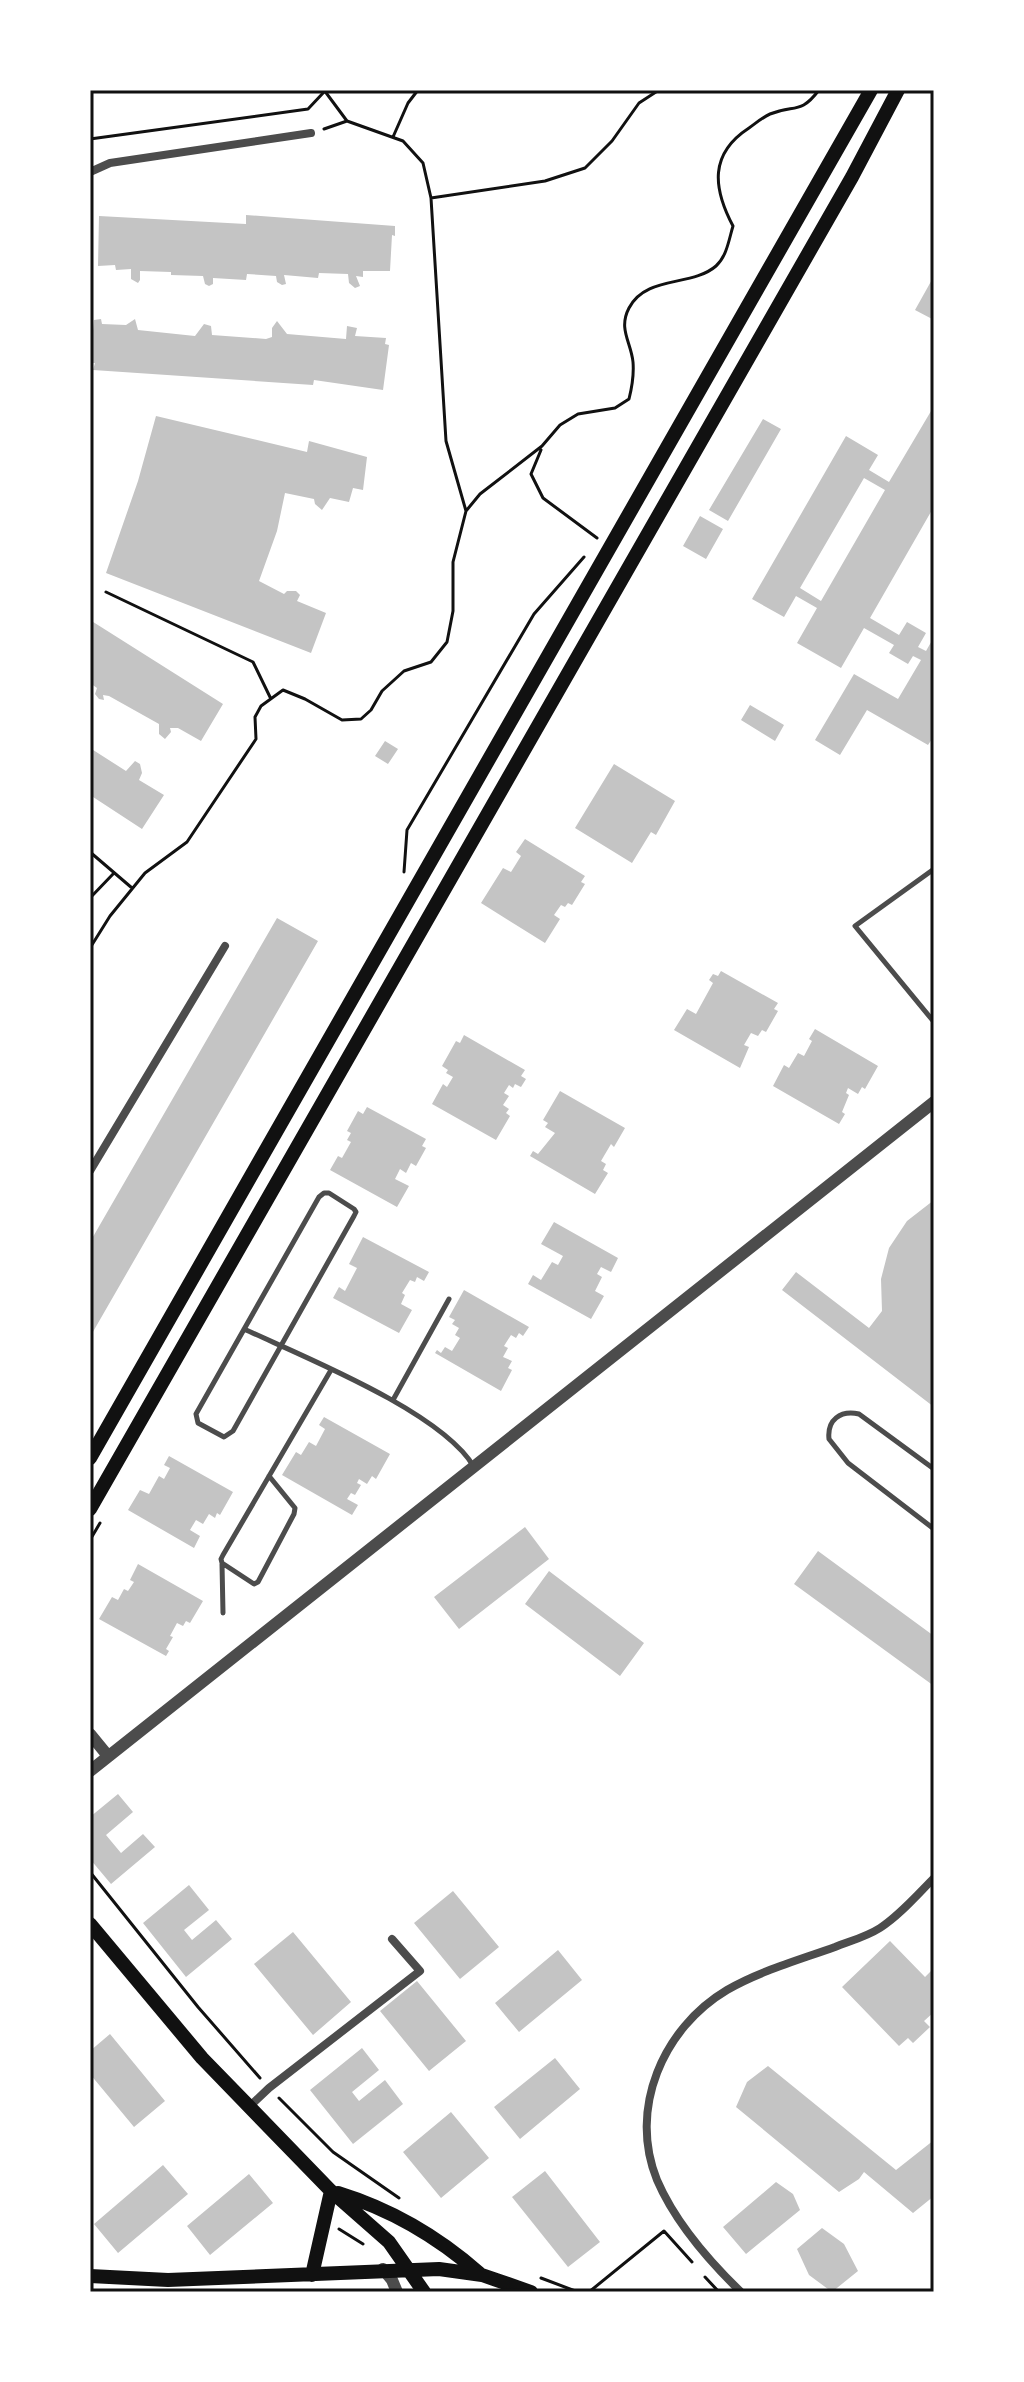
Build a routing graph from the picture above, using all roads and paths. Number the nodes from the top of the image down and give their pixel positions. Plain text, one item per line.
1 (418, 90) edge
2 (659, 90) edge
3 (819, 90) edge
4 (871, 90) edge
5 (898, 90) edge
6 (324, 91) edge
7 (347, 121) junction
8 (311, 133) joint
9 (393, 137) junction
10 (90, 139) edge
11 (90, 172) edge
12 (431, 198) junction
13 (542, 446) junction
14 (466, 511) junction
15 (611, 548) junction
16 (106, 592) dead end
17 (270, 697) junction
18 (90, 852) edge
19 (934, 869) edge
20 (114, 873) junction
21 (132, 888) junction
22 (90, 898) edge
23 (225, 946) dead end
24 (90, 948) edge
25 (934, 1022) edge
26 (934, 1102) edge
27 (90, 1171) edge
28 (449, 1299) dead end
29 (244, 1329) junction
30 (281, 1346) junction
31 (331, 1370) junction
32 (393, 1400) junction
33 (90, 1458) edge
34 (474, 1467) junction
35 (934, 1469) edge
36 (269, 1476) junction
37 (90, 1509) edge
38 (934, 1529) edge
39 (222, 1563) junction
40 (223, 1613) dead end
41 (90, 1734) edge
42 (108, 1756) junction
43 (90, 1771) edge
44 (90, 1872) edge
45 (934, 1878) edge
46 (90, 1924) edge
47 (392, 1939) dead end
48 (269, 2088) junction
49 (248, 2108) junction
50 (331, 2191) junction
51 (399, 2198) dead end
52 (339, 2229) dead end
53 (370, 2248) dead end
54 (408, 2268) junction
55 (383, 2269) junction
56 (312, 2275) junction
57 (482, 2275) junction
58 (535, 2275) dead end
59 (90, 2276) edge
60 (147, 2286) edge
61 (397, 2292) edge
62 (424, 2292) edge
63 (531, 2292) edge
64 (578, 2292) edge
65 (589, 2292) edge
66 (719, 2292) edge
67 (741, 2292) edge

1 - 9 path
2 - 12 path
3 - 13 path
4 - 15 main road
5 - 37 main road
6 - 7 path
6 - 10 path
7 - 8 path
7 - 9 path
8 - 11 street
9 - 12 path
12 - 14 path
13 - 14 path
13 - 15 path
14 - 17 path
15 - 33 main road
16 - 17 path
17 - 21 path
18 - 20 path
19 - 25 lane
20 - 21 path
20 - 22 path
21 - 24 path
23 - 27 street
26 - 34 street
28 - 32 lane
29 - 30 lane
29 - 30 lane
29 - 30 lane
30 - 31 lane
31 - 32 lane
31 - 36 lane
32 - 34 lane
34 - 42 street
35 - 38 lane
36 - 39 lane
36 - 39 lane
39 - 40 lane
41 - 42 street
42 - 43 street
44 - 48 path
45 - 67 street
46 - 49 main road
47 - 48 street
48 - 49 street
48 - 51 path
49 - 50 main road
50 - 54 main road
50 - 56 main road
50 - 57 main road
52 - 53 path
54 - 55 main road
54 - 57 main road
54 - 62 main road
55 - 56 main road
55 - 61 street
56 - 60 main road
57 - 63 main road
58 - 64 path
59 - 60 main road
65 - 66 path

